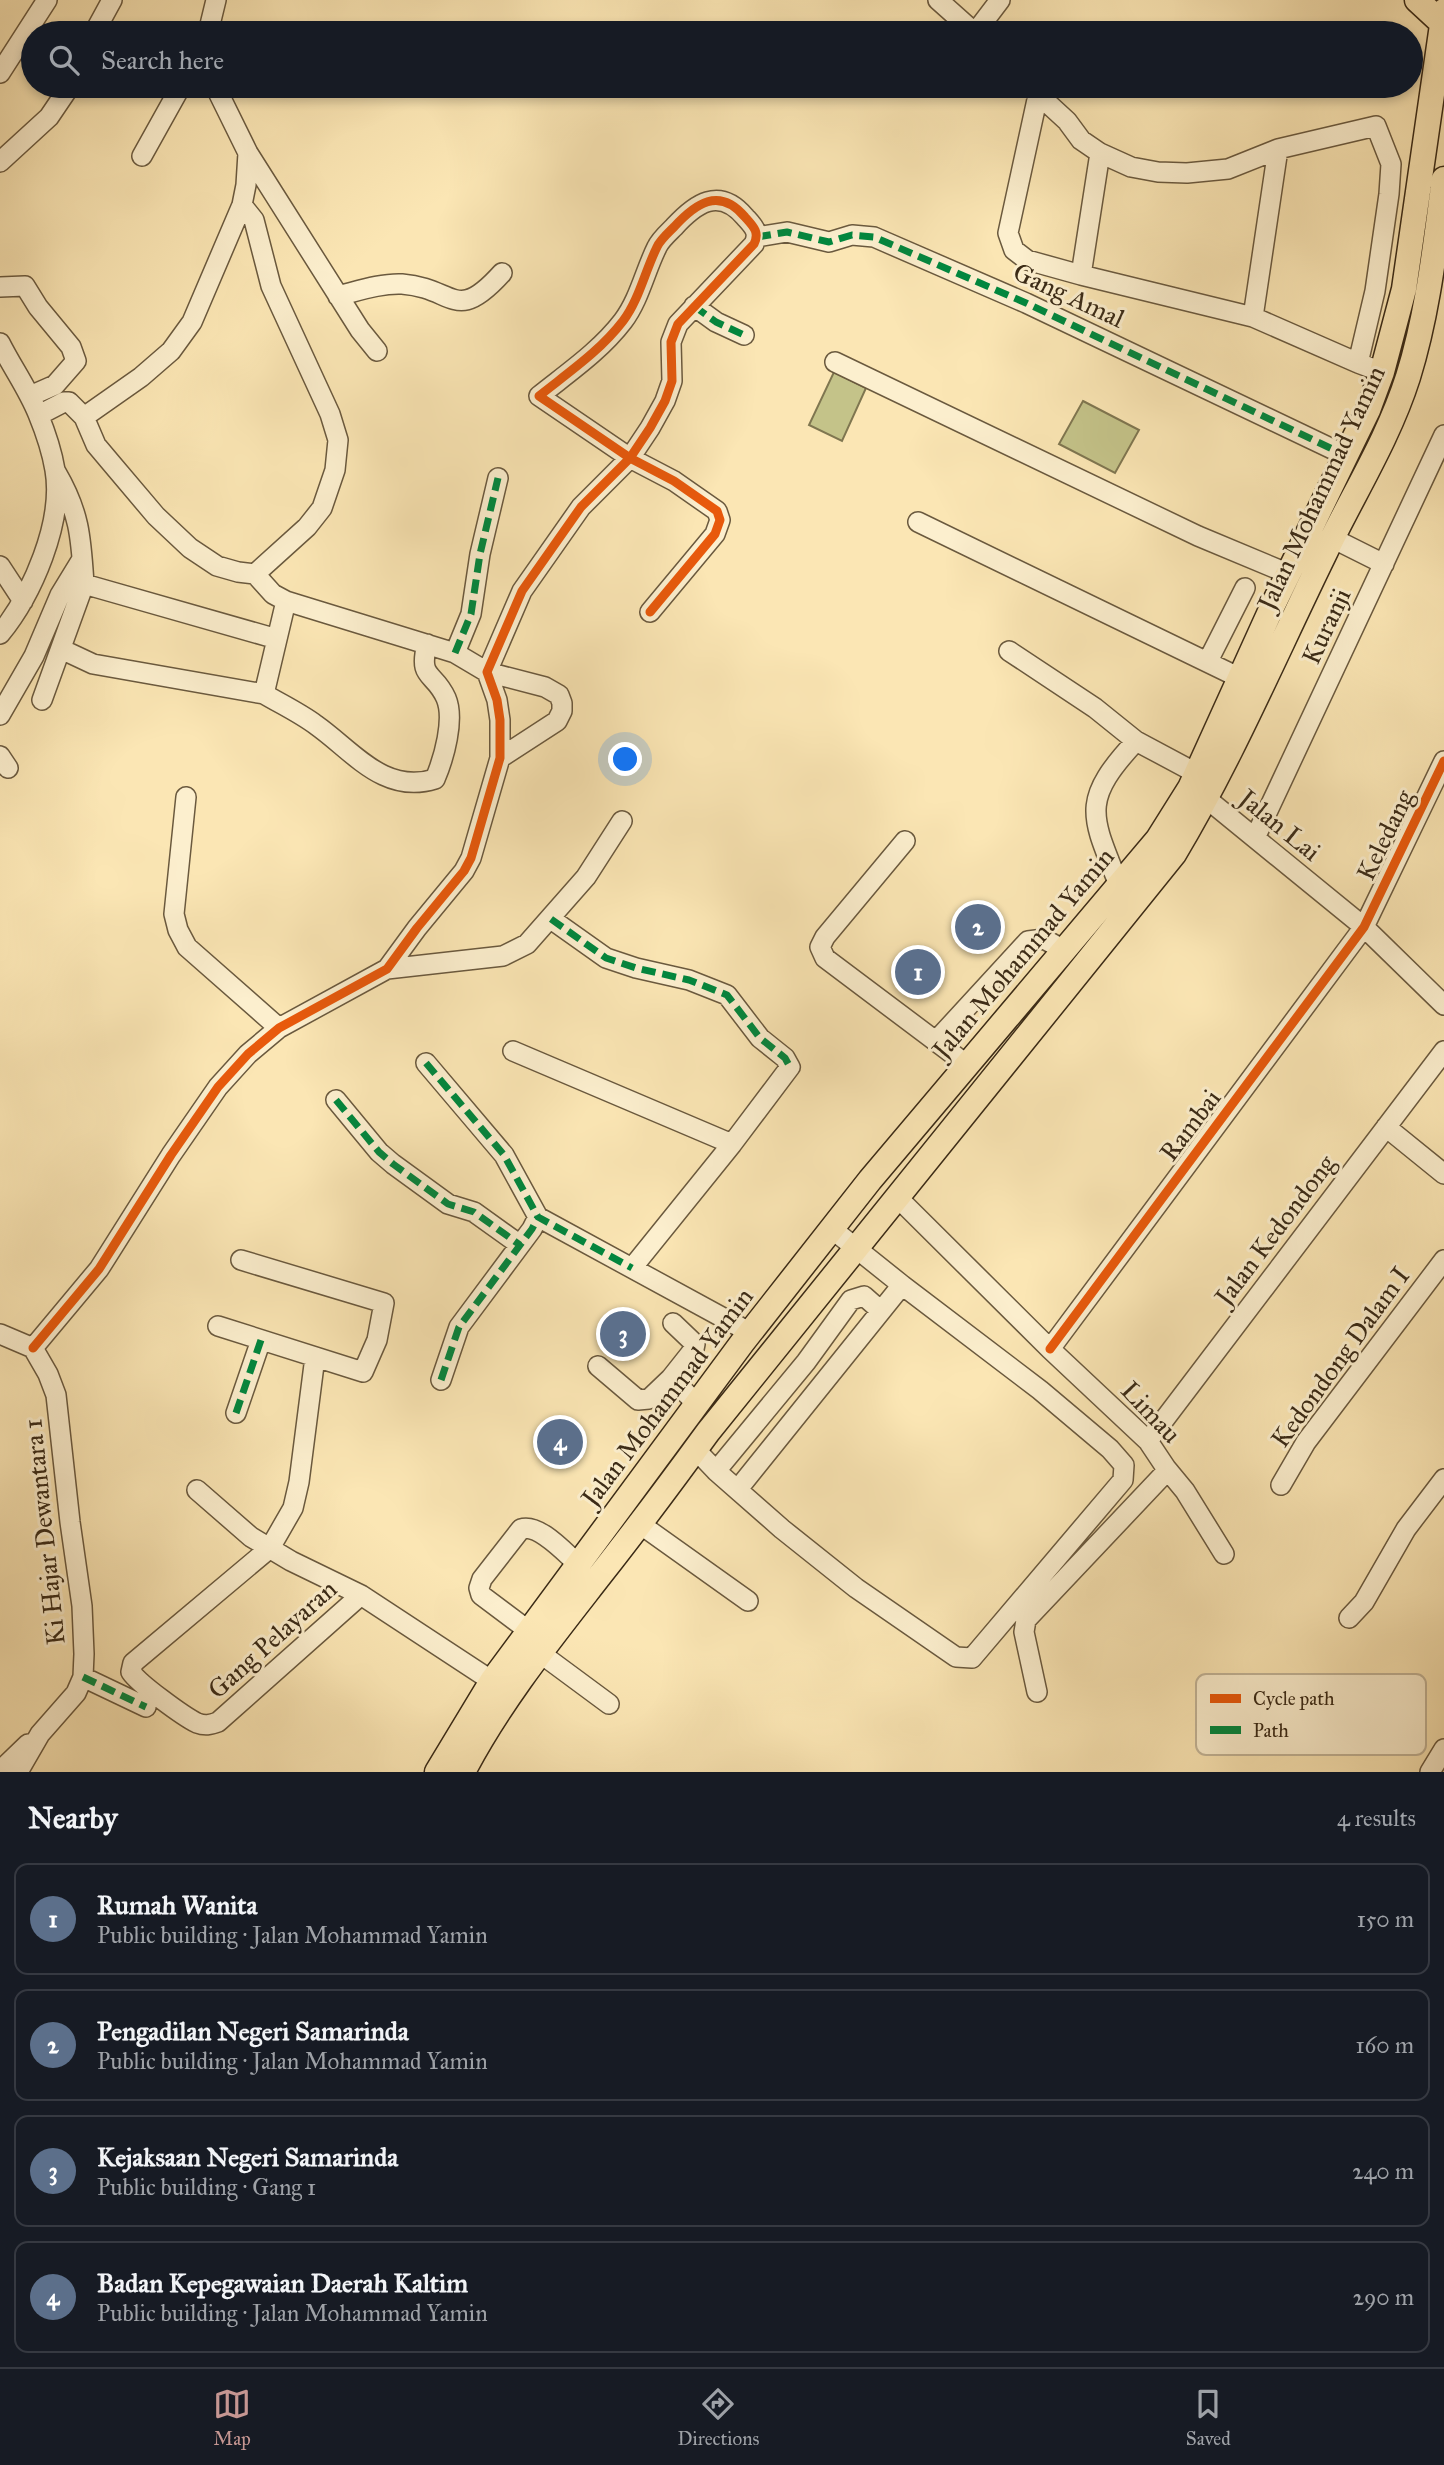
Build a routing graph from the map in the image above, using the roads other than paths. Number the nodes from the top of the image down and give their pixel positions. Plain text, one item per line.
1 (47, 0) edge
2 (112, 0) edge
3 (216, 0) edge
4 (938, 0) edge
5 (1000, 0) edge
6 (1417, 0) edge
7 (1443, 20) edge
8 (33, 21) edge
9 (101, 21) edge
10 (211, 21) edge
11 (962, 21) edge
12 (984, 21) edge
13 (21, 40) edge
14 (0, 73) edge
15 (62, 98) edge
16 (174, 98) edge
17 (221, 98) edge
18 (1032, 98) edge
19 (1042, 98) edge
20 (1278, 149) junction
21 (248, 153) junction
22 (1100, 153) junction
23 (142, 156) dead end
24 (0, 162) edge
25 (1444, 179) edge
26 (242, 205) junction
27 (757, 237) junction
28 (502, 273) dead end
29 (1081, 275) junction
30 (0, 287) edge
31 (1437, 292) edge
32 (338, 296) junction
33 (694, 306) junction
34 (1253, 317) junction
35 (744, 335) dead end
36 (0, 343) edge
37 (377, 351) dead end
38 (835, 362) dead end
39 (1358, 363) junction
40 (1382, 372) junction
41 (30, 396) junction
42 (39, 415) junction
43 (85, 417) junction
44 (1444, 435) edge
45 (1347, 456) junction
46 (630, 458) junction
47 (56, 472) junction
48 (498, 478) dead end
49 (918, 522) dead end
50 (1332, 538) junction
51 (82, 559) junction
52 (1384, 564) junction
53 (0, 566) edge
54 (255, 574) junction
55 (1289, 574) junction
56 (84, 584) junction
57 (1245, 588) dead end
58 (23, 601) junction
59 (286, 601) junction
60 (650, 612) dead end
61 (0, 634) edge
62 (277, 639) junction
63 (427, 644) junction
64 (61, 649) junction
65 (1009, 651) dead end
66 (455, 653) junction
67 (1208, 661) junction
68 (487, 672) junction
69 (1240, 678) junction
70 (264, 694) junction
71 (42, 699) dead end
72 (0, 715) edge
73 (1136, 741) junction
74 (500, 758) junction
75 (1444, 761) edge
76 (1198, 787) junction
77 (186, 797) dead end
78 (622, 821) dead end
79 (1255, 838) junction
80 (905, 841) dead end
81 (1119, 885) junction
82 (551, 919) junction
83 (1364, 927) junction
84 (1064, 950) junction
85 (387, 969) junction
86 (1444, 1005) edge
87 (279, 1028) junction
88 (936, 1041) junction
89 (513, 1051) dead end
90 (1444, 1051) edge
91 (426, 1063) dead end
92 (966, 1065) junction
93 (336, 1100) dead end
94 (1386, 1126) junction
95 (732, 1144) junction
96 (1444, 1174) edge
97 (897, 1197) junction
98 (538, 1217) junction
99 (832, 1229) junction
100 (520, 1245) junction
101 (855, 1248) junction
102 (242, 1260) dead end
103 (1444, 1261) edge
104 (632, 1268) junction
105 (902, 1285) junction
106 (881, 1311) junction
107 (673, 1323) dead end
108 (218, 1326) dead end
109 (751, 1333) junction
110 (0, 1334) edge
111 (261, 1340) junction
112 (33, 1348) junction
113 (1050, 1349) junction
114 (315, 1357) junction
115 (806, 1362) junction
116 (598, 1366) dead end
117 (671, 1378) junction
118 (441, 1380) dead end
119 (828, 1380) junction
120 (697, 1404) junction
121 (236, 1413) dead end
122 (1148, 1441) junction
123 (695, 1449) junction
124 (1166, 1468) junction
125 (716, 1471) junction
126 (1444, 1479) edge
127 (1281, 1485) dead end
128 (738, 1489) junction
129 (197, 1490) dead end
130 (640, 1524) junction
131 (270, 1548) junction
132 (1224, 1554) dead end
133 (578, 1564) junction
134 (361, 1595) junction
135 (748, 1601) dead end
136 (1349, 1618) dead end
137 (529, 1631) junction
138 (540, 1653) junction
139 (83, 1677) junction
140 (492, 1681) junction
141 (1037, 1692) dead end
142 (609, 1704) dead end
143 (146, 1707) dead end
144 (40, 1734) junction
145 (1444, 1749) edge
146 (0, 1771) edge
147 (18, 1772) edge
148 (437, 1772) edge
149 (463, 1772) edge
150 (1430, 1772) edge

1 - 8 street
2 - 9 street
3 - 10 street
4 - 11 street
5 - 12 street
6 - 7 main road
7 - 40 main road, Jalan Mohammad Yamin
13 - 14 street
15 - 24 street
16 - 23 street
17 - 21 street
18 - 29 street
19 - 22 street
20 - 22 street
20 - 34 street
20 - 39 street
21 - 26 street
21 - 32 street
22 - 29 street
25 - 31 main road, Jalan Mohammad Yamin
26 - 43 street
26 - 54 street
27 - 33 street
27 - 45 street, Gang Amal
27 - 46 street
28 - 32 street
29 - 34 street
30 - 41 street
31 - 50 main road, Jalan Mohammad Yamin
32 - 37 street
33 - 35 street
33 - 46 street
34 - 39 street
36 - 41 street
38 - 55 street
39 - 40 street
40 - 45 main road, Jalan Mohammad Yamin
41 - 42 street
42 - 43 street
42 - 47 street
43 - 54 street
44 - 52 street, Kuranji
45 - 55 main road, Jalan Mohammad Yamin
46 - 60 street
46 - 68 street
47 - 51 street
47 - 58 street
48 - 66 street
49 - 67 street
50 - 52 street
50 - 76 main road, Jalan Mohammad Yamin
51 - 56 street
51 - 72 street
52 - 79 street, Kuranji
53 - 58 street
54 - 59 street
55 - 69 main road, Jalan Mohammad Yamin
56 - 62 street
56 - 64 street
57 - 67 street
58 - 61 street
59 - 62 street
59 - 63 street
62 - 70 street
63 - 66 street
63 - 70 street
64 - 70 street
64 - 71 street
65 - 73 street, Jalan Lai
66 - 68 street
67 - 69 street
68 - 74 street
68 - 74 street
69 - 76 main road, Jalan Mohammad Yamin
73 - 76 street, Jalan Lai
73 - 81 street
74 - 85 street
75 - 83 street, Keledang
76 - 79 street, Jalan Lai
76 - 81 main road, Jalan Mohammad Yamin
76 - 97 main road, Jalan Mohammad Yamin
77 - 87 street
78 - 82 street
79 - 83 street, Jalan Lai
80 - 88 street
81 - 84 main road, Jalan Mohammad Yamin
82 - 85 street
82 - 95 street
83 - 86 street, Jalan Lai
83 - 113 street, Rambai
84 - 88 street
84 - 92 main road, Jalan Mohammad Yamin
85 - 87 street
87 - 112 street
88 - 92 street
89 - 95 street
90 - 94 street, Jalan Kedondong
91 - 98 street
92 - 99 main road, Jalan Mohammad Yamin
93 - 100 street
94 - 96 street
94 - 122 street, Jalan Kedondong
95 - 104 street
97 - 101 main road, Jalan Mohammad Yamin
97 - 113 street, Limau
98 - 100 street
98 - 104 street
99 - 101 street
99 - 109 main road, Jalan Mohammad Yamin
100 - 118 street
101 - 105 street
101 - 123 main road, Jalan Mohammad Yamin
102 - 114 street
103 - 127 street, Kedondong Dalam I
104 - 109 street
105 - 106 street
105 - 128 street
106 - 115 street
106 - 119 street
107 - 117 street
108 - 111 street
109 - 120 main road, Jalan Mohammad Yamin
110 - 112 street
111 - 114 street
111 - 121 street
112 - 139 street, Ki Hajar Dewantara 1
113 - 122 street, Limau
114 - 131 street
115 - 119 street
115 - 125 street
116 - 117 street
117 - 120 street
119 - 128 street
120 - 133 main road, Jalan Mohammad Yamin
122 - 124 street, Limau
123 - 125 street
123 - 130 main road, Jalan Mohammad Yamin
124 - 132 street
124 - 141 street, Limau
125 - 128 street
126 - 136 street
129 - 131 street
130 - 135 street
130 - 138 main road, Jalan Mohammad Yamin
131 - 134 street
131 - 134 street, Gang Pelayaran
133 - 137 main road, Jalan Mohammad Yamin
133 - 137 street
134 - 140 street
137 - 140 main road, Jalan Mohammad Yamin
138 - 142 street
138 - 149 main road, Jalan Mohammad Yamin
139 - 143 street
139 - 144 street, Ki Hajar Dewantara 1
140 - 148 main road, Jalan Mohammad Yamin
144 - 146 street
144 - 147 street, Ki Hajar Dewantara 1
145 - 150 street

